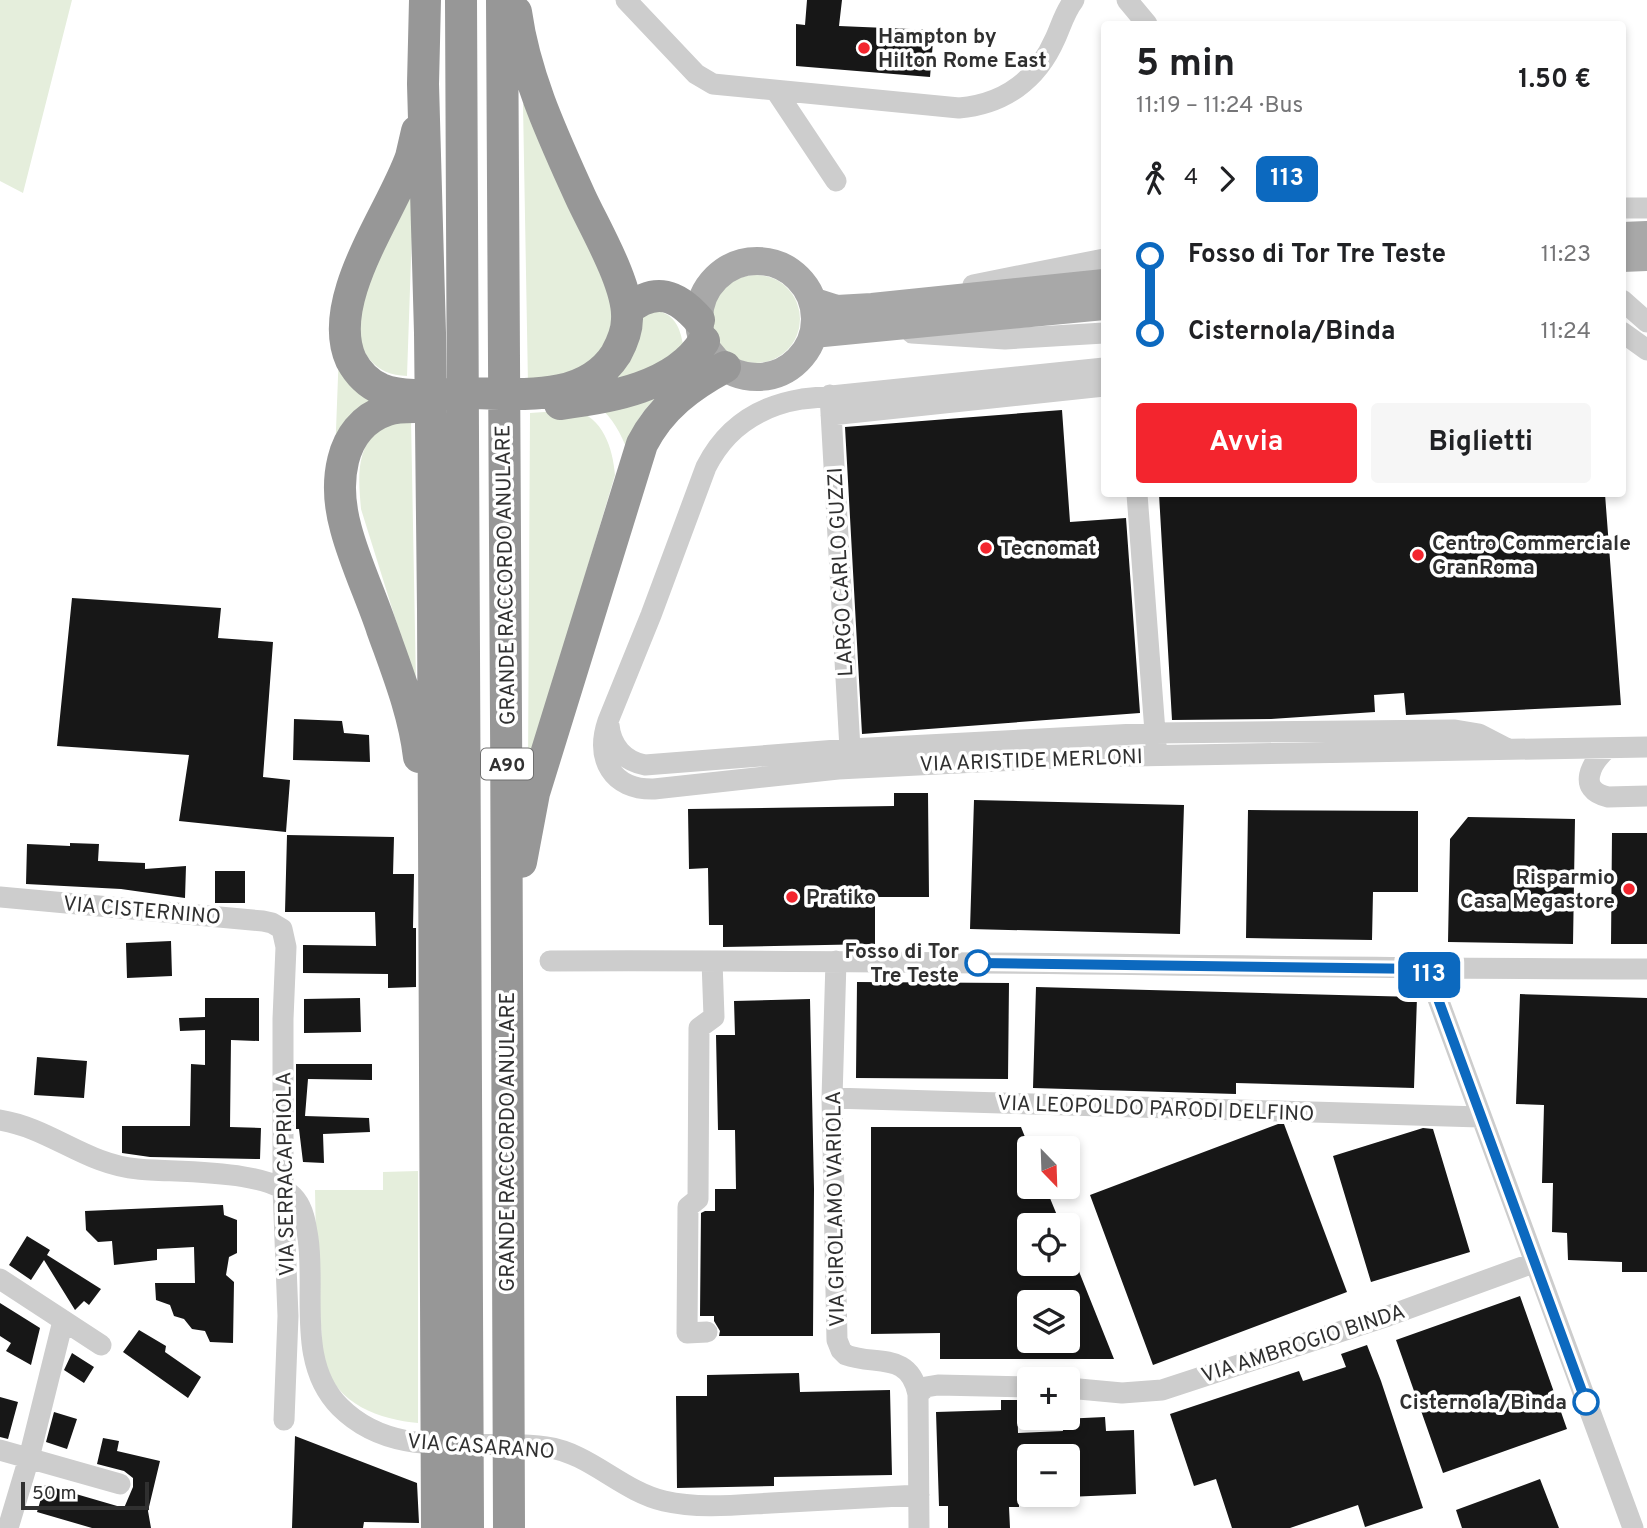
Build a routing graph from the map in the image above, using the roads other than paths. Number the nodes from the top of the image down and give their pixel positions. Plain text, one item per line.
1 (425, 0) edge
2 (461, 0) edge
3 (502, 0) edge
4 (514, 0) edge
5 (626, 0) edge
6 (1074, 0) edge
7 (1127, 0) edge
8 (1144, 21) edge
9 (424, 84) junction
10 (776, 91) junction
11 (836, 181) dead end
12 (1626, 208) edge
13 (1647, 208) edge
14 (1647, 235) edge
15 (1626, 236) edge
16 (1647, 257) edge
17 (1626, 258) edge
18 (1101, 260) edge
19 (1101, 283) edge
20 (812, 301) junction
21 (1626, 304) edge
22 (1101, 306) edge
23 (627, 310) junction
24 (868, 318) junction
25 (1647, 322) edge
26 (702, 331) junction
27 (1101, 333) edge
28 (813, 334) junction
29 (1626, 335) edge
30 (1647, 350) edge
31 (725, 367) junction
32 (1101, 369) edge
33 (1101, 386) edge
34 (1000, 388) junction
35 (409, 400) junction
36 (543, 400) junction
37 (831, 405) junction
38 (1137, 497) edge
39 (608, 721) junction
40 (1155, 733) junction
41 (1647, 747) edge
42 (1608, 748) junction
43 (850, 749) junction
44 (1510, 750) junction
45 (1156, 754) junction
46 (1647, 796) edge
47 (434, 896) junction
48 (0, 897) edge
49 (282, 929) joint
50 (506, 939) junction
51 (550, 961) dead end
52 (712, 961) junction
53 (836, 961) junction
54 (1427, 969) junction
55 (1647, 969) edge
56 (832, 1098) junction
57 (1480, 1117) junction
58 (0, 1120) edge
59 (290, 1194) junction
60 (1534, 1263) junction
61 (0, 1279) edge
62 (63, 1321) junction
63 (708, 1332) dead end
64 (101, 1345) dead end
65 (1017, 1387) edge
66 (1080, 1389) edge
67 (918, 1394) junction
68 (284, 1420) dead end
69 (0, 1450) edge
70 (29, 1458) junction
71 (120, 1484) dead end
72 (919, 1495) junction
73 (8, 1528) edge
74 (437, 1528) edge
75 (468, 1528) edge
76 (509, 1528) edge
77 (919, 1528) edge
78 (1633, 1528) edge

1 - 9 highway
2 - 75 highway, GRANDE RACCORDO ANULARE / A90
3 - 50 highway, GRANDE RACCORDO ANULARE / A90
4 - 23 highway
5 - 10 street
6 - 10 street
7 - 8 street
9 - 35 highway
9 - 47 highway
10 - 11 street
12 - 13 street
14 - 15 main road
16 - 17 main road
18 - 24 street
19 - 24 main road
20 - 24 main road
20 - 26 main road
20 - 28 main road
21 - 25 street
22 - 24 main road
23 - 26 highway
23 - 36 highway
24 - 27 street
24 - 28 main road
26 - 31 main road
26 - 36 highway
28 - 31 main road
29 - 30 street
31 - 50 highway
32 - 34 street, VIA ARISTIDE MERLONI
33 - 34 street
34 - 37 street, VIA ARISTIDE MERLONI
35 - 36 highway
35 - 47 highway
37 - 39 street, VIA ARISTIDE MERLONI
37 - 43 street, LARGO CARLO GUZZI
38 - 40 street
39 - 43 street, VIA ARISTIDE MERLONI
39 - 45 street, VIA ARISTIDE MERLONI
40 - 43 street, VIA ARISTIDE MERLONI
40 - 44 street, VIA ARISTIDE MERLONI
40 - 45 street
41 - 42 street, VIA ARISTIDE MERLONI
42 - 44 street, VIA ARISTIDE MERLONI
42 - 46 street
44 - 45 street, VIA ARISTIDE MERLONI
47 - 74 highway
48 - 49 street, VIA CISTERNINO
49 - 59 street, VIA SERRACAPRIOLA
50 - 76 highway, GRANDE RACCORDO ANULARE / A90
51 - 52 street
52 - 53 street
52 - 63 street
53 - 54 street
53 - 56 street, VIA GIROLAMO VARIOLA
54 - 55 street
54 - 57 street
56 - 57 street, VIA LEOPOLDO PARODI DELFINO
56 - 67 street, VIA GIROLAMO VARIOLA
57 - 60 street
58 - 59 street
59 - 68 street, VIA SERRACAPRIOLA
59 - 72 street, VIA CASARANO
60 - 66 street, VIA AMBROGIO BINDA
60 - 78 street
61 - 62 street
62 - 64 street
62 - 70 street
65 - 67 street
67 - 72 street
69 - 70 street
70 - 71 street
70 - 73 street
72 - 77 street

